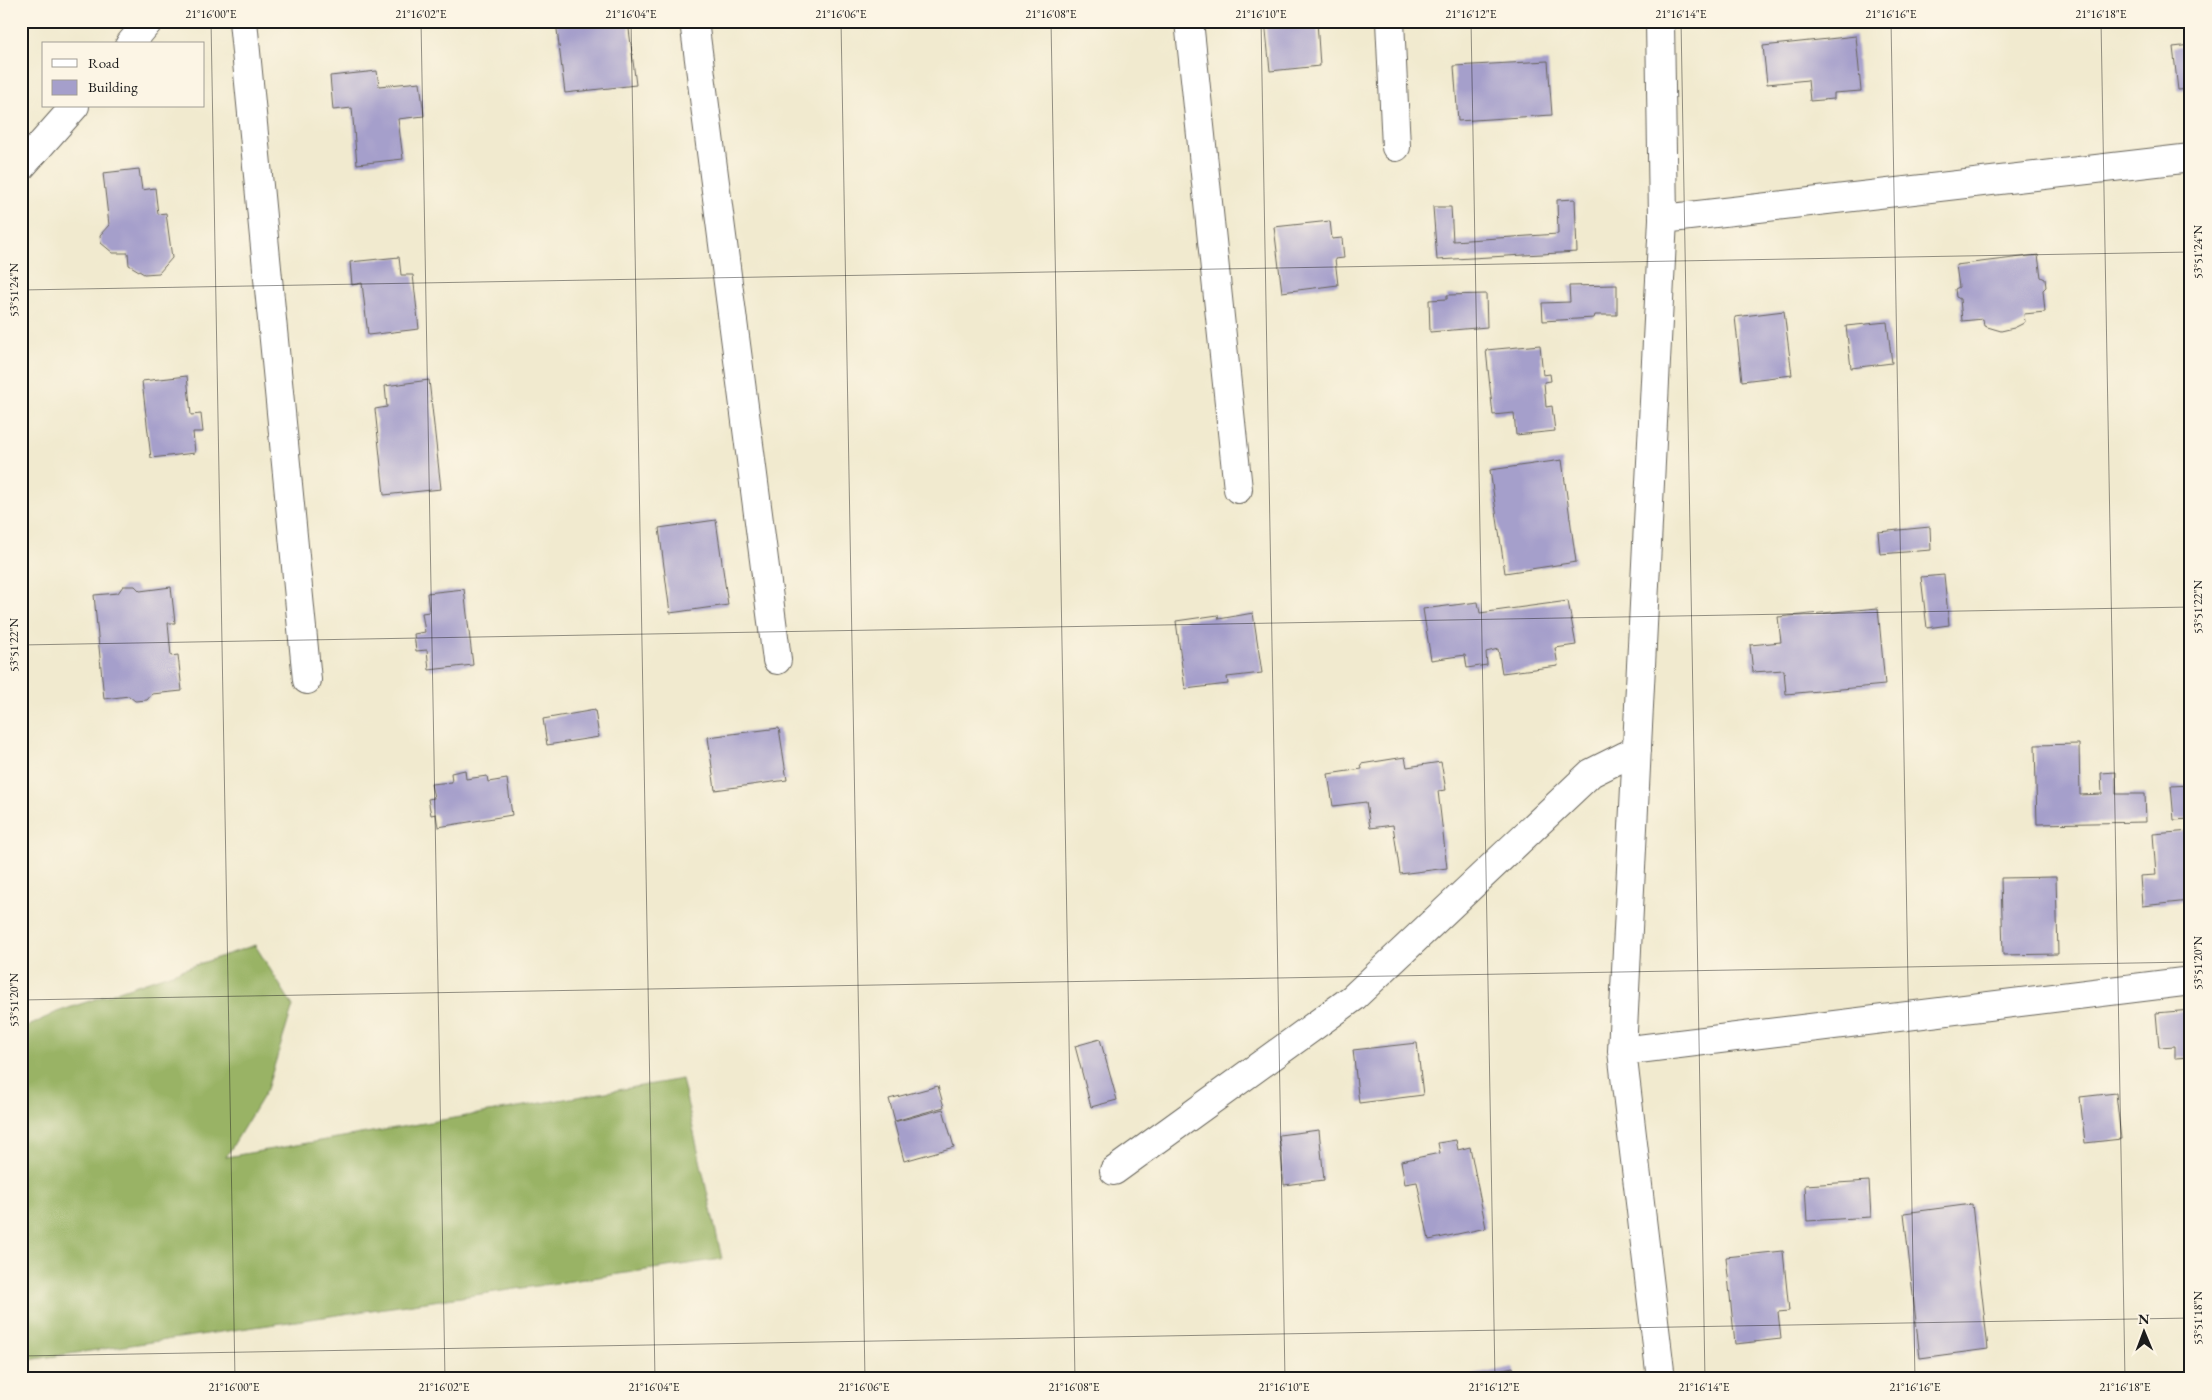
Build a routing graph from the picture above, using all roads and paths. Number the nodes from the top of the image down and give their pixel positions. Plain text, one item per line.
1 (150, 21) edge
2 (243, 21) edge
3 (694, 21) edge
4 (1189, 21) edge
5 (1390, 21) edge
6 (1660, 21) edge
7 (132, 42) edge
8 (73, 108) edge
9 (1396, 147) dead end
10 (2191, 158) edge
11 (21, 167) edge
12 (1663, 220) junction
13 (1238, 489) dead end
14 (777, 660) dead end
15 (307, 680) dead end
16 (1637, 750) junction
17 (2191, 981) edge
18 (1622, 1051) junction
19 (1114, 1171) dead end
20 (1661, 1379) edge

1 - 7 street
2 - 15 street
3 - 14 street
4 - 13 street
5 - 9 street
6 - 12 street
8 - 11 street
10 - 12 street
12 - 16 street
16 - 18 street
16 - 19 street
17 - 18 street
18 - 20 street

